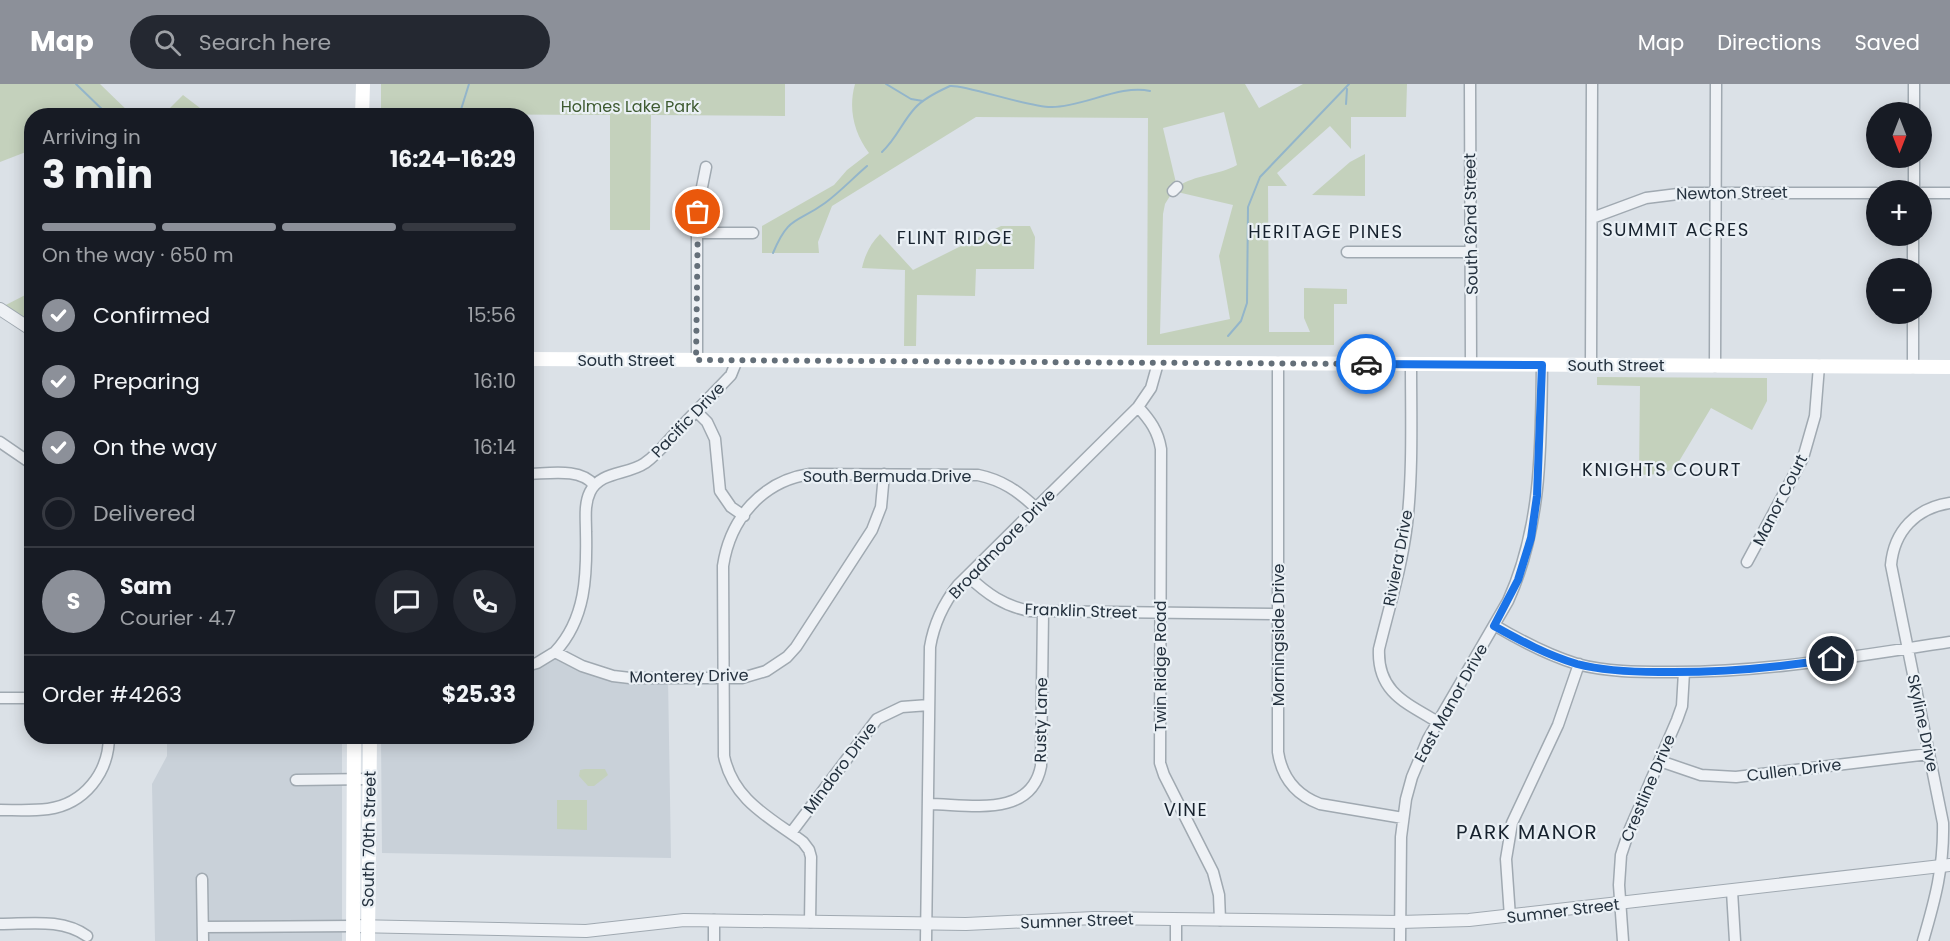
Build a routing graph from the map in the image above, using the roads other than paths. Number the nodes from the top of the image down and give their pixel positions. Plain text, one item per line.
1 (363, 84) edge
2 (1470, 84) edge
3 (1592, 84) edge
4 (1716, 84) edge
5 (1914, 84) edge
6 (1914, 102) edge
7 (362, 108) edge
8 (706, 167) dead end
9 (1715, 192) junction
10 (1866, 193) edge
11 (1932, 193) edge
12 (1950, 193) edge
13 (1592, 218) junction
14 (696, 232) junction
15 (753, 232) dead end
16 (1347, 252) dead end
17 (1472, 252) junction
18 (0, 309) edge
19 (1913, 324) edge
20 (24, 325) edge
21 (534, 359) edge
22 (696, 360) junction
23 (737, 360) junction
24 (1158, 363) junction
25 (1278, 363) junction
26 (1411, 364) junction
27 (1471, 364) junction
28 (1542, 365) junction
29 (1591, 365) junction
30 (1715, 366) junction
31 (1819, 366) junction
32 (1913, 367) junction
33 (1950, 367) edge
34 (1138, 407) junction
35 (696, 411) junction
36 (0, 442) edge
37 (24, 458) edge
38 (534, 474) edge
39 (884, 474) junction
40 (594, 485) junction
41 (1950, 503) edge
42 (1036, 508) junction
43 (744, 516) junction
44 (1747, 562) dead end
45 (968, 576) junction
46 (1043, 612) junction
47 (1160, 613) junction
48 (1278, 614) junction
49 (1494, 626) junction
50 (1950, 642) edge
51 (1907, 648) junction
52 (555, 652) junction
53 (534, 663) edge
54 (1579, 664) junction
55 (1684, 672) junction
56 (723, 678) junction
57 (0, 698) edge
58 (24, 698) edge
59 (929, 705) junction
60 (1438, 722) junction
61 (108, 744) edge
62 (354, 744) edge
63 (370, 744) edge
64 (1929, 754) junction
65 (1660, 760) junction
66 (354, 779) junction
67 (369, 779) junction
68 (296, 780) dead end
69 (928, 804) junction
70 (0, 810) edge
71 (1403, 818) junction
72 (791, 833) junction
73 (1946, 865) edge
74 (202, 879) dead end
75 (1732, 891) junction
76 (1621, 904) junction
77 (1510, 917) junction
78 (1176, 919) junction
79 (714, 920) junction
80 (1220, 920) junction
81 (810, 922) junction
82 (1401, 922) junction
83 (926, 923) junction
84 (0, 924) edge
85 (353, 926) junction
86 (368, 926) junction
87 (202, 927) junction
88 (87, 936) dead end
89 (569, 936) edge
90 (203, 941) edge
91 (353, 941) edge
92 (368, 941) edge
93 (714, 941) edge
94 (926, 941) edge
95 (1176, 941) edge
96 (1400, 941) edge
97 (1623, 941) edge
98 (1735, 941) edge
99 (1923, 941) edge

1 - 7 main road
2 - 17 street, South 62nd Street
3 - 13 street
4 - 9 street
5 - 6 street
8 - 14 street
9 - 10 street, Newton Street
9 - 13 street, Newton Street
9 - 30 street
11 - 12 street
13 - 29 street
14 - 15 street
14 - 22 street
16 - 17 street
17 - 27 street, South 62nd Street
18 - 20 street
19 - 32 street
21 - 22 main road, South Street
22 - 23 main road, South Street
23 - 24 main road, South Street
23 - 35 street, Pacific Drive
24 - 25 main road, South Street
24 - 34 street, Broadmoore Drive
25 - 26 main road, South Street
25 - 48 street, Morningside Drive
26 - 27 main road, South Street
26 - 60 street, Riviera Drive
27 - 28 main road, South Street
28 - 29 main road, South Street
28 - 49 street, East Manor Drive
29 - 30 main road, South Street
30 - 31 main road, South Street
31 - 32 main road, South Street
31 - 44 street, Manor Court
32 - 33 main road, South Street
34 - 42 street, Broadmoore Drive
34 - 47 street, Twin Ridge Road
35 - 40 street, Pacific Drive
35 - 43 street
36 - 37 street
38 - 40 street
39 - 42 street, South Bermuda Drive
39 - 43 street, South Bermuda Drive
39 - 56 street, Monterey Drive
40 - 52 street
41 - 51 street, Skyline Drive
42 - 45 street, Broadmoore Drive
43 - 56 street, South Bermuda Drive
45 - 46 street, Franklin Street
45 - 59 street, Broadmoore Drive
46 - 47 street, Franklin Street
46 - 69 street, Rusty Lane
47 - 48 street, Franklin Street
47 - 80 street, Twin Ridge Road
48 - 71 street, Morningside Drive
49 - 54 street
49 - 60 street, East Manor Drive
50 - 51 street
51 - 55 street
51 - 64 street, Skyline Drive
52 - 53 street
52 - 56 street, Monterey Drive
54 - 55 street
54 - 77 street
55 - 65 street, Crestline Drive
56 - 72 street, South Bermuda Drive
57 - 58 street
59 - 69 street, Broadmoore Drive
59 - 72 street, Mindoro Drive
60 - 71 street, East Manor Drive
61 - 70 street
62 - 66 main road, South 70th Street
63 - 67 main road, South 70th Street
64 - 65 street, Cullen Drive
64 - 73 street, Skyline Drive
65 - 76 street, Crestline Drive
66 - 67 street
66 - 68 street
66 - 85 main road, South 70th Street
67 - 86 main road, South 70th Street
69 - 83 street, Broadmoore Drive
71 - 82 street, East Manor Drive
72 - 81 street, South Bermuda Drive
73 - 75 street, Sumner Street
73 - 99 street, Skyline Drive
74 - 87 street
75 - 76 street, Sumner Street
75 - 98 street
76 - 77 street, Sumner Street
76 - 97 street, Crestline Drive
77 - 82 street, Sumner Street
78 - 80 street, Sumner Street
78 - 83 street, Sumner Street
78 - 95 street
79 - 81 street, Sumner Street
79 - 89 street, Sumner Street
79 - 93 street
80 - 82 street, Sumner Street
81 - 83 street, Sumner Street
82 - 96 street, East Manor Drive
83 - 94 street, Broadmoore Drive
84 - 88 street
85 - 86 street, Sumner Street
85 - 87 street, Sumner Street
85 - 91 main road, South 70th Street
86 - 89 street, Sumner Street
86 - 92 main road, South 70th Street
87 - 90 street

